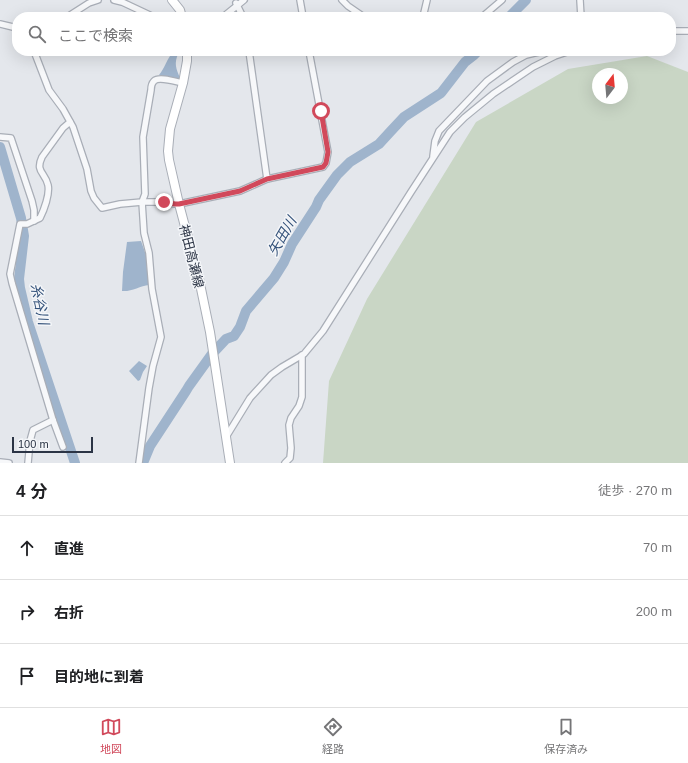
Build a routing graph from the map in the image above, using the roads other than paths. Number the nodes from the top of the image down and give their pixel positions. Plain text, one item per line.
1 (98, 0) edge
2 (114, 0) edge
3 (172, 0) edge
4 (244, 0) edge
5 (300, 0) edge
6 (342, 0) edge
7 (427, 0) edge
8 (502, 0) edge
9 (580, 0) edge
10 (236, 4) junction
11 (74, 12) edge
12 (143, 12) edge
13 (181, 12) edge
14 (228, 12) edge
15 (240, 12) edge
16 (302, 12) edge
17 (357, 12) edge
18 (424, 12) edge
19 (488, 12) edge
20 (581, 12) edge
21 (0, 24) edge
22 (12, 27) edge
23 (676, 31) edge
24 (688, 31) edge
25 (36, 56) edge
26 (187, 56) edge
27 (250, 56) edge
28 (310, 56) edge
29 (526, 56) edge
30 (555, 56) edge
31 (184, 83) junction
32 (70, 122) junction
33 (5, 138) edge
34 (432, 158) junction
35 (267, 179) junction
36 (142, 202) junction
37 (179, 204) junction
38 (34, 221) junction
39 (302, 355) junction
40 (53, 420) junction
41 (226, 437) junction
42 (63, 447) dead end
43 (0, 462) edge
44 (9, 463) edge
45 (28, 463) edge
46 (139, 463) edge
47 (230, 463) edge
48 (285, 463) edge

1 - 11 street
2 - 12 street
3 - 13 main road
4 - 10 street
5 - 16 street
6 - 17 street
7 - 18 street
8 - 19 street
9 - 20 street
10 - 14 street
10 - 15 street
21 - 22 street
23 - 24 street
25 - 32 street
26 - 31 main road, 神田高瀬線
27 - 35 street
28 - 35 street
29 - 34 street
30 - 34 street
31 - 36 street
31 - 37 main road, 神田高瀬線
32 - 36 street
32 - 38 street
33 - 38 street
34 - 39 street
35 - 37 street
36 - 37 street
36 - 46 street
37 - 41 main road, 神田高瀬線
38 - 40 street
39 - 41 street
39 - 48 street
40 - 42 street
40 - 45 street
41 - 47 main road, 神田高瀬線
43 - 44 street

